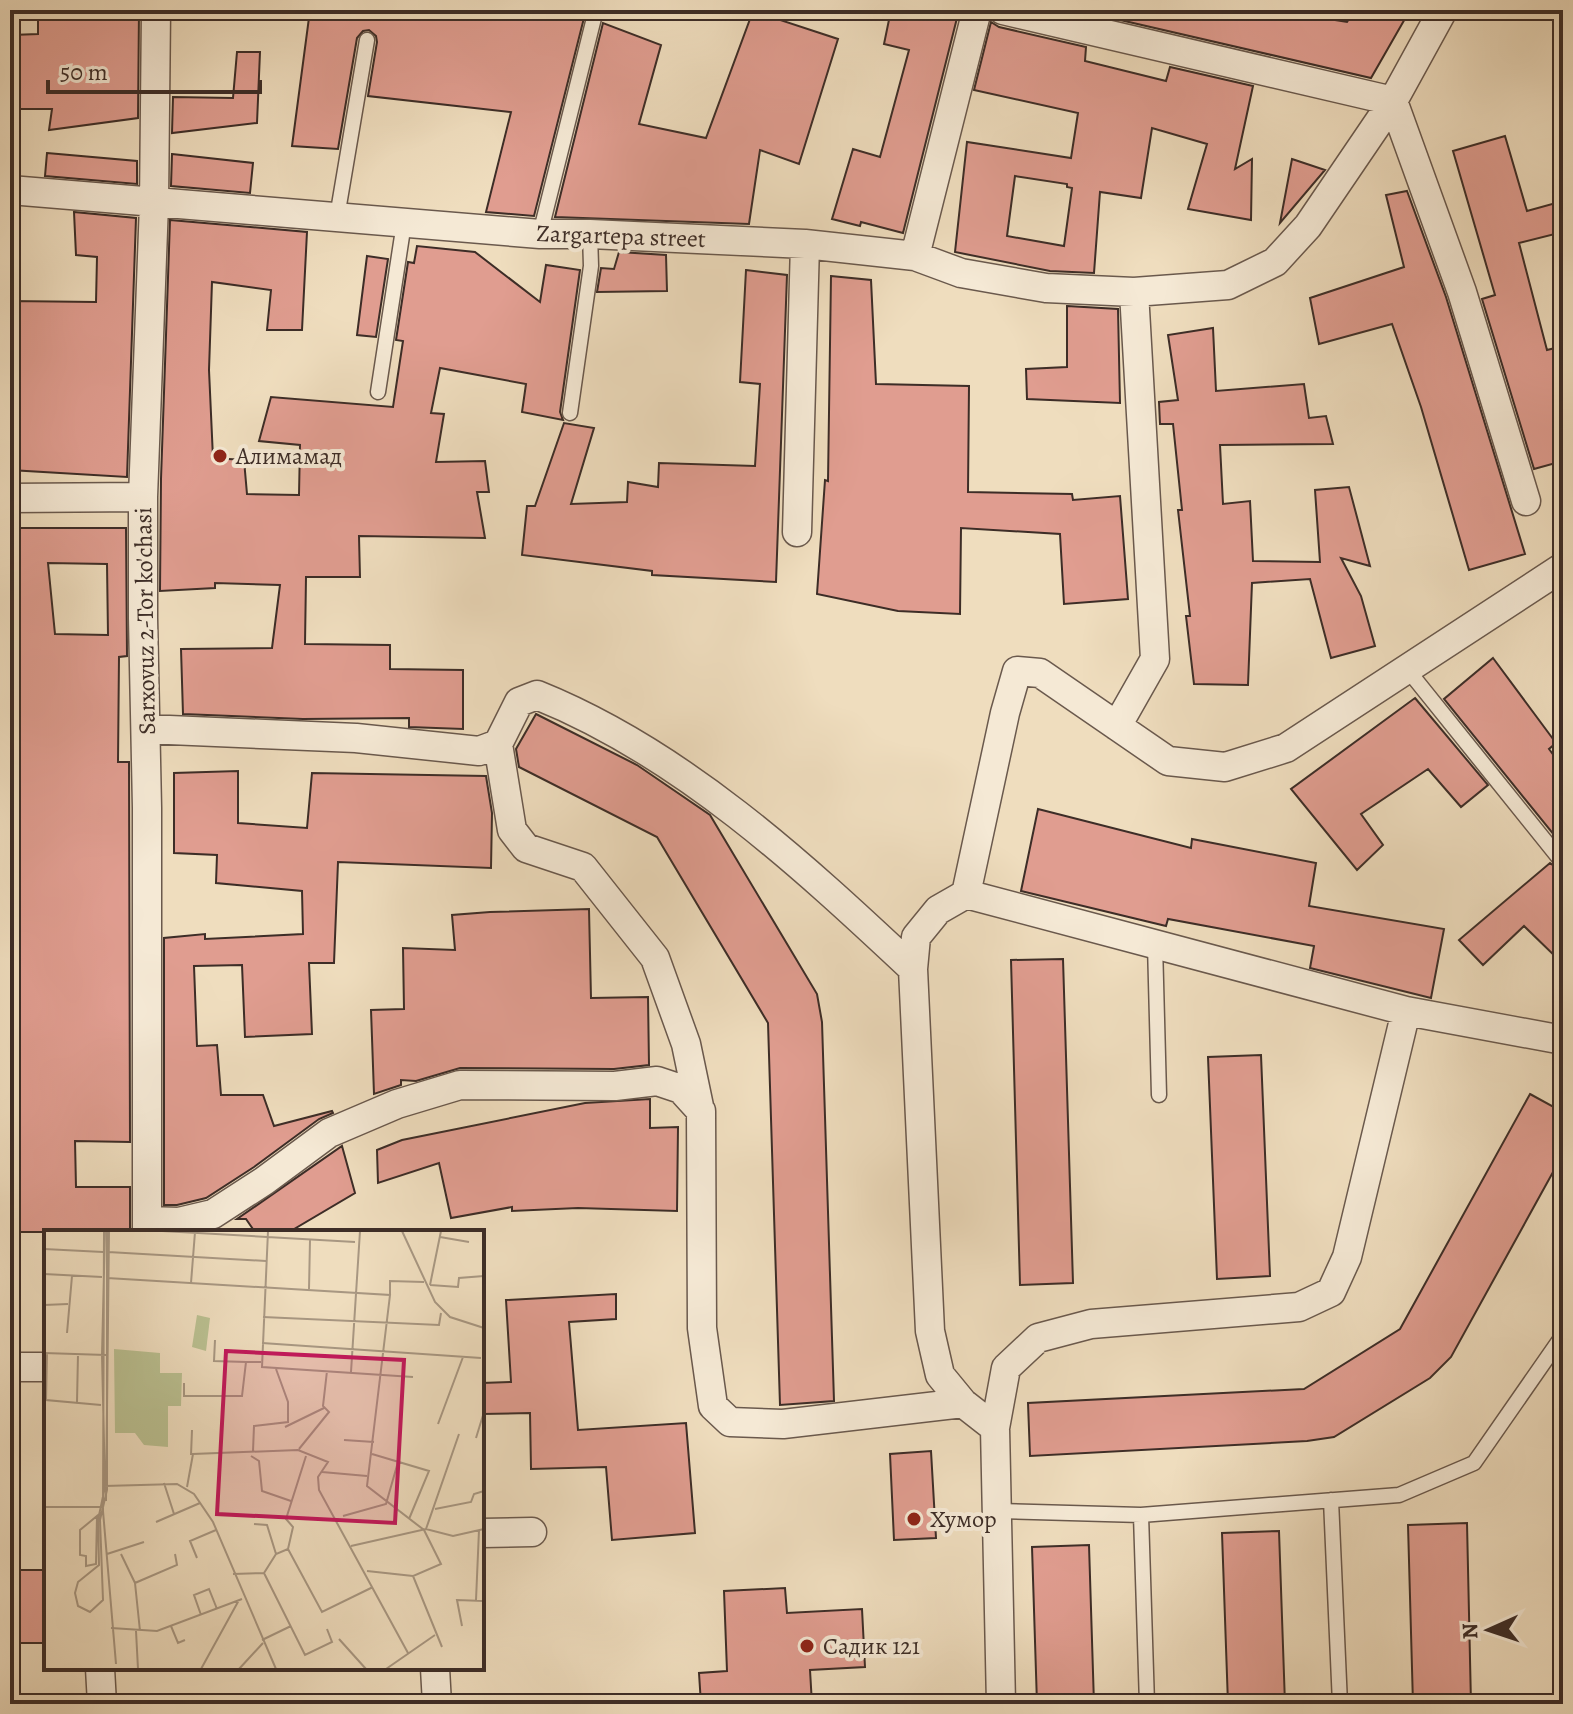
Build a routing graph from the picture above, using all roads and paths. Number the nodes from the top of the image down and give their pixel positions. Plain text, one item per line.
1 (156, 10) edge
2 (596, 10) edge
3 (977, 10) edge
4 (1003, 10) edge
5 (1443, 10) edge
6 (367, 40) dead end
7 (1393, 101) junction
8 (10, 190) edge
9 (154, 204) junction
10 (337, 217) junction
11 (404, 223) junction
12 (540, 234) junction
13 (590, 234) junction
14 (805, 244) junction
15 (915, 256) junction
16 (1134, 292) junction
17 (378, 392) dead end
18 (570, 413) dead end
19 (143, 497) junction
20 (10, 498) edge
21 (1526, 501) dead end
22 (797, 532) dead end
23 (1563, 567) edge
24 (1407, 669) junction
25 (1117, 726) junction
26 (146, 729) junction
27 (498, 744) junction
28 (1563, 863) edge
29 (966, 894) junction
30 (1155, 944) junction
31 (913, 969) junction
32 (1406, 1011) junction
33 (1563, 1040) edge
34 (1159, 1095) dead end
35 (701, 1111) junction
36 (147, 1227) edge
37 (1563, 1335) edge
38 (10, 1367) edge
39 (44, 1367) edge
40 (963, 1403) junction
41 (995, 1428) junction
42 (1331, 1500) junction
43 (997, 1511) junction
44 (1141, 1515) junction
45 (532, 1532) dead end
46 (484, 1533) edge
47 (100, 1670) edge
48 (435, 1670) edge
49 (102, 1704) edge
50 (437, 1704) edge
51 (1001, 1704) edge
52 (1147, 1704) edge
53 (1340, 1704) edge

1 - 9 street, Sarxovuz 2-Tor ko'chasi
2 - 12 lane
3 - 15 street
4 - 7 street
5 - 7 street
6 - 10 lane
7 - 16 street, Zargartepa street
7 - 21 street
8 - 9 street, Zargartepa street
9 - 10 street, Zargartepa street
9 - 19 street, Sarxovuz 2-Tor ko'chasi
10 - 11 street, Zargartepa street
11 - 12 street, Zargartepa street
11 - 17 lane
12 - 13 street, Zargartepa street
13 - 14 street, Zargartepa street
13 - 18 lane
14 - 15 street, Zargartepa street
14 - 22 street
15 - 16 street, Zargartepa street
16 - 25 street
19 - 20 street
19 - 26 street, Sarxovuz 2-Tor ko'chasi
23 - 24 street
24 - 25 street
24 - 28 lane
25 - 29 street
26 - 27 street
26 - 36 street, Sarxovuz 2-Tor ko'chasi
27 - 31 street
27 - 35 street
29 - 30 street
29 - 31 street
30 - 32 street
30 - 34 lane
31 - 40 street
32 - 33 street
32 - 41 street
35 - 36 street
35 - 40 street
37 - 42 lane
38 - 39 street
40 - 41 street
41 - 43 street
42 - 44 lane
42 - 53 lane
43 - 44 lane
43 - 51 street
44 - 52 lane
45 - 46 street
47 - 49 street
48 - 50 street

